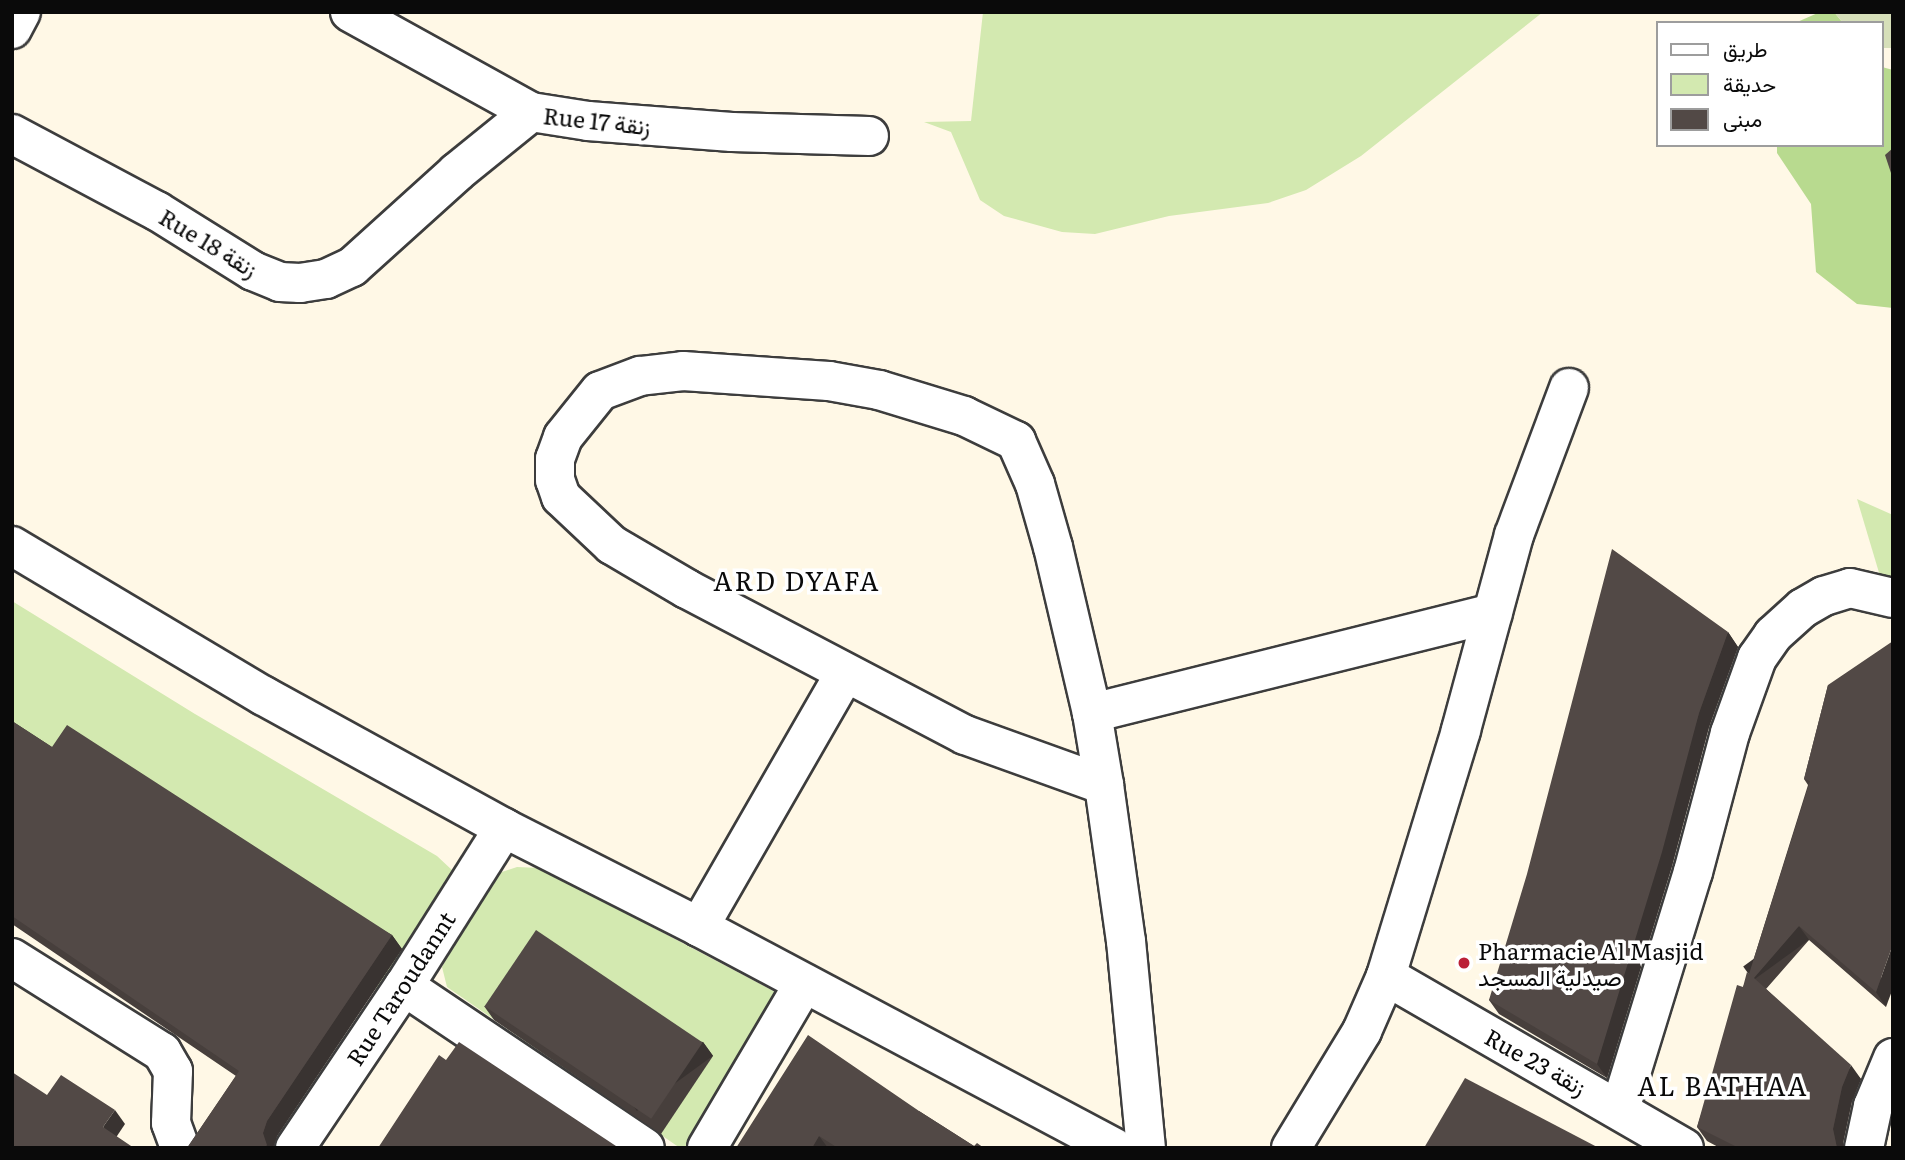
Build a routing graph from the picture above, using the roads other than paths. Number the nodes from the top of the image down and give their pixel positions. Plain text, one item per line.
1 (21, 12) edge
2 (350, 12) edge
3 (12, 29) edge
4 (531, 112) junction
5 (12, 134) edge
6 (869, 136) dead end
7 (1569, 388) dead end
8 (12, 546) edge
9 (1893, 598) edge
10 (1493, 613) junction
11 (845, 673) junction
12 (1092, 713) junction
13 (1104, 785) junction
14 (504, 828) junction
15 (699, 927) junction
16 (12, 958) edge
17 (1385, 976) junction
18 (804, 983) junction
19 (404, 986) junction
20 (1892, 1065) edge
21 (1620, 1109) junction
22 (180, 1148) edge
23 (295, 1148) edge
24 (645, 1148) edge
25 (707, 1148) edge
26 (1114, 1148) edge
27 (1146, 1148) edge
28 (1291, 1148) edge
29 (1684, 1148) edge
30 (1864, 1148) edge

1 - 3 street
2 - 4 street, Rue 17 زنقة
4 - 5 street, Rue 18 زنقة
4 - 6 street, Rue 17 زنقة
7 - 10 street
8 - 14 street
9 - 21 street
10 - 12 street
10 - 17 street
11 - 12 street
11 - 13 street
11 - 15 street
12 - 13 street
13 - 27 street
14 - 15 street
14 - 19 street, Rue Taroudannt
15 - 18 street
16 - 22 street
17 - 21 street, Rue 23 زنقة
17 - 28 street
18 - 25 street
18 - 26 street
19 - 23 street, Rue Taroudannt
19 - 24 street
20 - 30 street
21 - 29 street, Rue 23 زنقة

